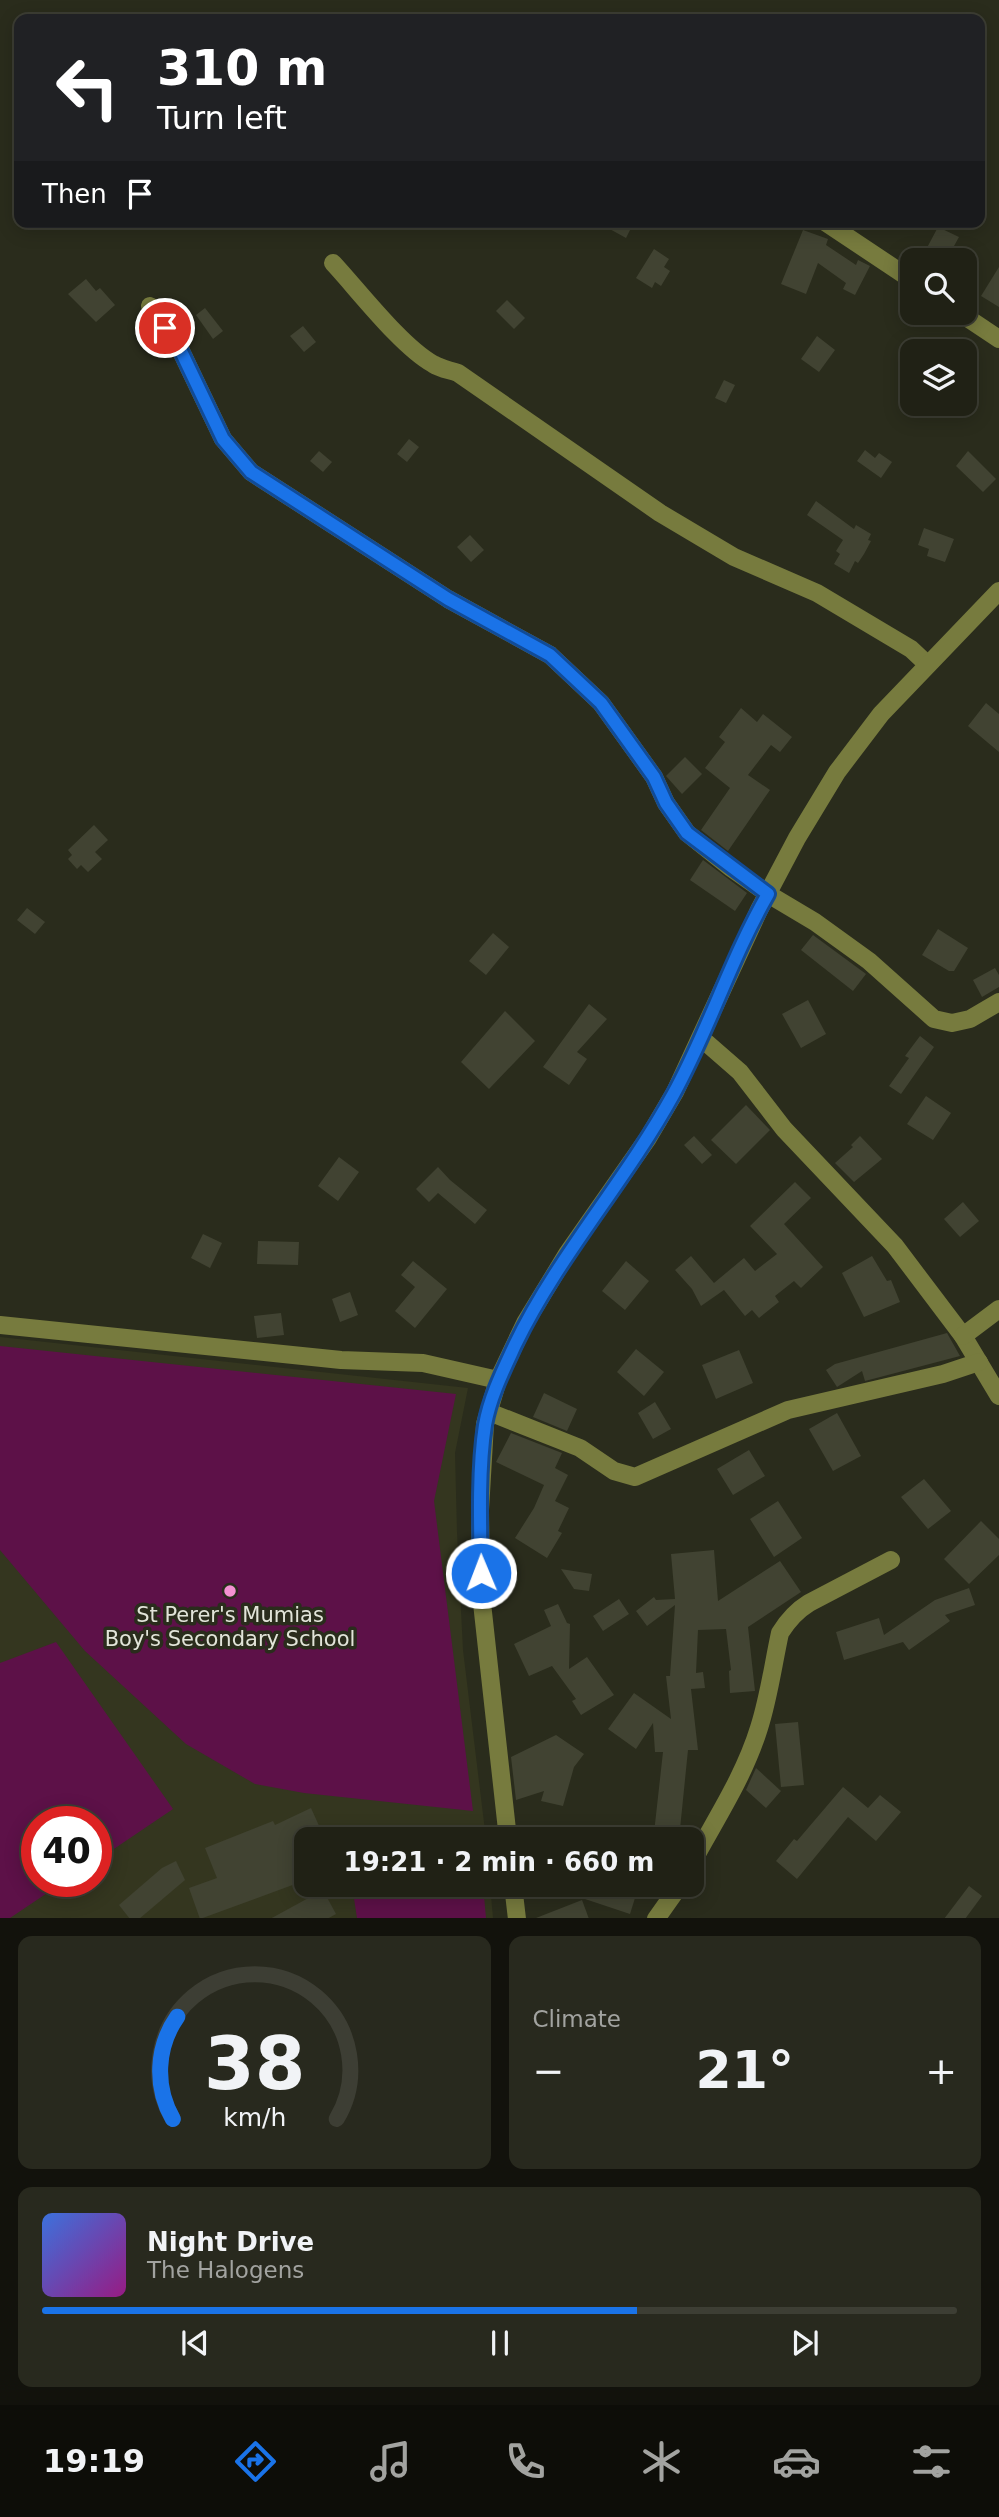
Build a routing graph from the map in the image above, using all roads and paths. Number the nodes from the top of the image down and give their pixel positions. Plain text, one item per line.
1 (834, 228) edge
2 (334, 263) dead end
3 (900, 272) edge
4 (150, 306) dead end
5 (977, 324) edge
6 (999, 339) edge
7 (999, 591) edge
8 (927, 664) junction
9 (768, 894) junction
10 (999, 1002) edge
11 (701, 1038) junction
12 (999, 1309) edge
13 (0, 1325) edge
14 (963, 1336) junction
15 (979, 1362) junction
16 (498, 1380) junction
17 (999, 1396) edge
18 (489, 1412) junction
19 (891, 1560) dead end
20 (507, 1827) edge
21 (704, 1842) edge
22 (514, 1897) edge
23 (672, 1897) edge
24 (517, 1918) edge
25 (657, 1918) edge

1 - 3 street
2 - 8 street
4 - 9 street
5 - 6 street
7 - 8 street
8 - 9 street
9 - 10 street
9 - 11 street
11 - 14 street
11 - 16 street
12 - 14 street
13 - 16 street
14 - 15 street
15 - 17 street
15 - 18 street
16 - 18 street
18 - 20 street
19 - 21 street
22 - 24 street
23 - 25 street

